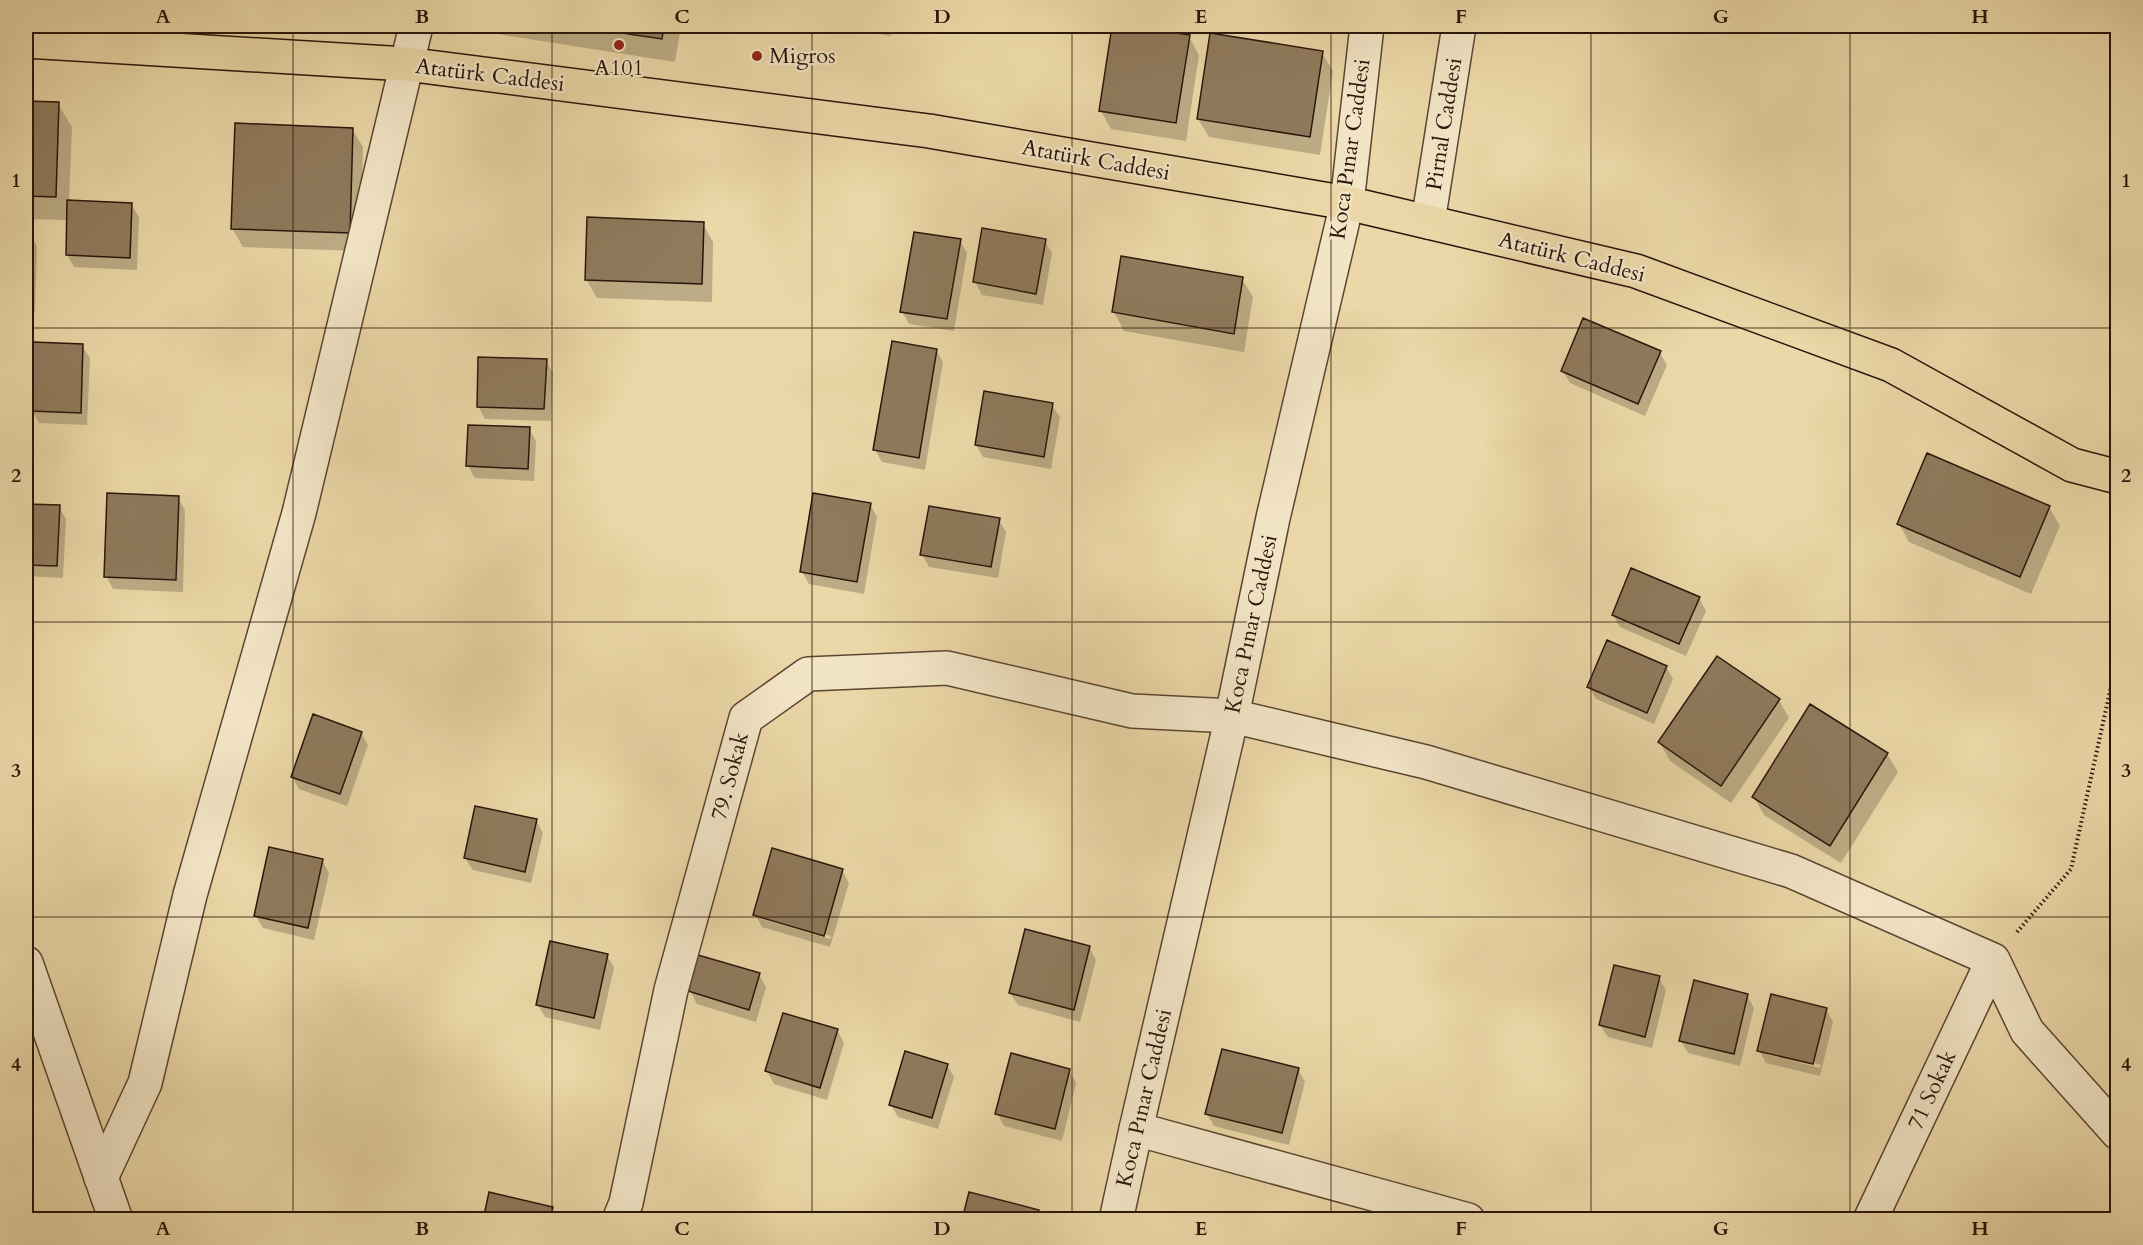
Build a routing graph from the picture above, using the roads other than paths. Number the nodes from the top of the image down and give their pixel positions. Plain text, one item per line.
1 (416, 26) edge
2 (1367, 26) edge
3 (1459, 26) edge
4 (26, 41) edge
5 (406, 64) junction
6 (1347, 203) junction
7 (1428, 222) junction
8 (2118, 477) edge
9 (1232, 716) junction
10 (1993, 960) junction
11 (26, 963) edge
12 (1136, 1129) junction
13 (2118, 1133) edge
14 (101, 1178) junction
15 (116, 1220) edge
16 (619, 1220) edge
17 (1116, 1220) edge
18 (1468, 1220) edge
19 (1870, 1220) edge

1 - 5 street
2 - 6 street, Koca Pınar Caddesi
3 - 7 street, Pirnal Caddesi
4 - 5 main road, Atatürk Caddesi
5 - 6 main road, Atatürk Caddesi
5 - 14 street
6 - 7 main road, Atatürk Caddesi
6 - 9 street, Koca Pınar Caddesi
7 - 8 main road, Atatürk Caddesi
9 - 10 street, 79. Sokak
9 - 12 street, Koca Pınar Caddesi
9 - 16 street, 79. Sokak
10 - 13 street
10 - 19 street, 71 Sokak
11 - 14 street
12 - 17 street, Koca Pınar Caddesi
12 - 18 street
14 - 15 street

